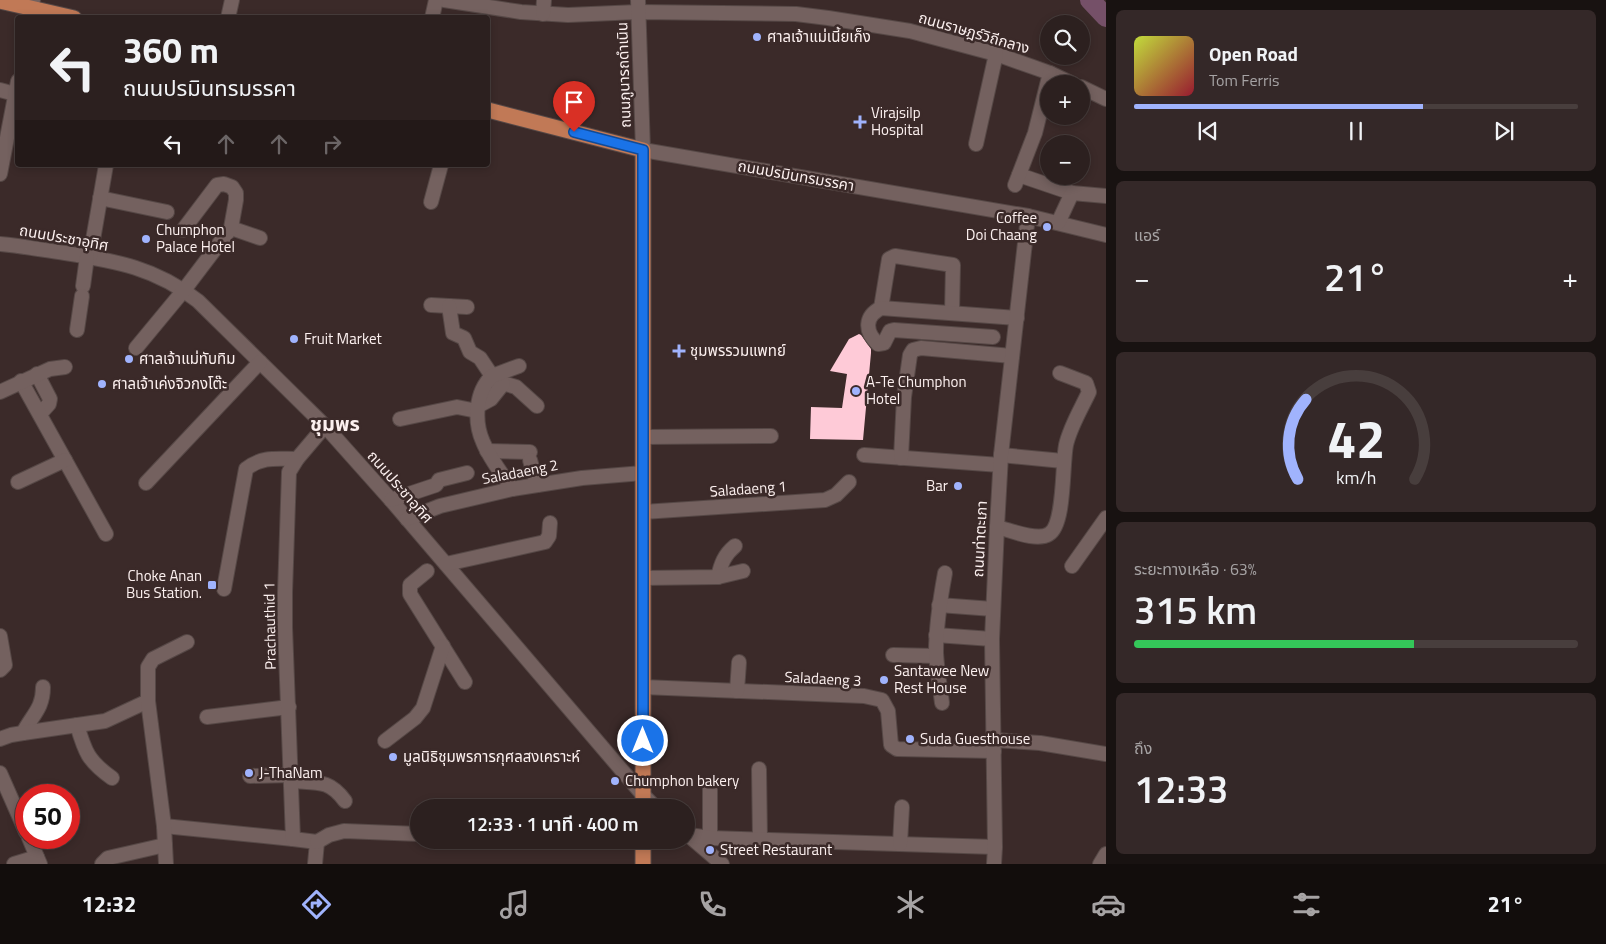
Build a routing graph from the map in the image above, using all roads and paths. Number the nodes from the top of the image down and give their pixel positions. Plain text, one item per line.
1 (232, 0) edge
2 (436, 0) edge
3 (444, 0) edge
4 (0, 1) edge
5 (638, 6) edge
6 (544, 7) edge
7 (31, 9) edge
8 (60, 15) edge
9 (229, 15) edge
10 (433, 15) edge
11 (996, 54) junction
12 (1050, 73) junction
13 (1054, 75) edge
14 (15, 88) edge
15 (0, 90) edge
16 (1090, 92) edge
17 (1106, 99) edge
18 (15, 102) edge
19 (490, 111) edge
20 (13, 130) edge
21 (976, 144) dead end
22 (643, 150) junction
23 (106, 167) edge
24 (440, 167) edge
25 (0, 174) edge
26 (1072, 193) junction
27 (1106, 196) edge
28 (100, 198) junction
29 (432, 202) dead end
30 (167, 212) dead end
31 (1028, 216) junction
32 (1058, 223) junction
33 (231, 228) junction
34 (183, 230) dead end
35 (1106, 235) edge
36 (260, 238) dead end
37 (0, 244) edge
38 (88, 257) junction
39 (184, 290) junction
40 (431, 305) dead end
41 (449, 306) junction
42 (467, 307) dead end
43 (882, 308) junction
44 (955, 313) junction
45 (1016, 318) junction
46 (77, 330) dead end
47 (993, 338) dead end
48 (956, 339) junction
49 (136, 348) dead end
50 (1012, 356) junction
51 (260, 362) junction
52 (519, 366) dead end
53 (65, 368) dead end
54 (37, 374) junction
55 (1060, 374) dead end
56 (495, 380) junction
57 (21, 381) junction
58 (0, 392) edge
59 (537, 406) dead end
60 (478, 409) junction
61 (40, 414) junction
62 (400, 419) dead end
63 (325, 426) junction
64 (771, 436) dead end
65 (643, 437) junction
66 (487, 452) junction
67 (864, 456) dead end
68 (297, 458) junction
69 (902, 458) junction
70 (65, 460) junction
71 (1000, 460) junction
72 (1063, 461) junction
73 (467, 473) dead end
74 (643, 473) junction
75 (18, 482) dead end
76 (849, 482) dead end
77 (146, 483) dead end
78 (537, 485) junction
79 (512, 489) junction
80 (391, 500) junction
81 (643, 512) junction
82 (1106, 518) edge
83 (407, 519) junction
84 (550, 523) dead end
85 (997, 527) junction
86 (106, 534) dead end
87 (735, 546) dead end
88 (437, 566) junction
89 (1072, 566) dead end
90 (743, 571) dead end
91 (945, 573) dead end
92 (718, 577) junction
93 (643, 578) junction
94 (224, 589) dead end
95 (939, 605) junction
96 (993, 609) junction
97 (0, 636) edge
98 (936, 636) junction
99 (992, 639) junction
100 (187, 642) dead end
101 (443, 646) junction
102 (893, 655) dead end
103 (936, 656) junction
104 (739, 662) dead end
105 (0, 670) edge
106 (465, 682) dead end
107 (43, 687) dead end
108 (643, 687) junction
109 (737, 691) junction
110 (148, 701) junction
111 (942, 703) dead end
112 (289, 707) junction
113 (207, 717) dead end
114 (77, 725) junction
115 (22, 733) junction
116 (0, 740) edge
117 (384, 741) dead end
118 (994, 746) junction
119 (1106, 754) edge
120 (759, 769) dead end
121 (0, 774) edge
122 (250, 776) dead end
123 (112, 778) dead end
124 (291, 778) junction
125 (710, 788) dead end
126 (640, 799) edge
127 (643, 799) edge
128 (345, 801) dead end
129 (13, 803) junction
130 (15, 807) edge
131 (902, 807) dead end
132 (0, 809) edge
133 (164, 826) junction
134 (410, 834) edge
135 (695, 835) edge
136 (710, 838) junction
137 (293, 839) junction
138 (760, 840) junction
139 (695, 841) edge
140 (317, 842) junction
141 (900, 844) junction
142 (165, 845) junction
143 (995, 847) junction
144 (643, 849) edge
145 (1106, 854) edge
146 (38, 860) edge
147 (14, 864) edge
148 (102, 864) edge
149 (166, 864) edge
150 (315, 864) edge
151 (643, 864) edge
152 (722, 864) edge
153 (994, 864) edge
154 (1100, 864) edge

1 - 9 street
2 - 10 street
3 - 6 street, ถนนราษฎร์วิถีกลาง
4 - 7 main road
5 - 6 street, ถนนราษฎร์วิถีกลาง
5 - 11 street, ถนนราษฎร์วิถีกลาง
5 - 22 street, ถนนภูนารถดำเนิน
7 - 8 main road
11 - 12 street, ถนนราษฎร์วิถีกลาง
11 - 21 street
12 - 13 street, ถนนราษฎร์วิถีกลาง
12 - 26 street
14 - 15 street
16 - 17 street
18 - 20 street
19 - 22 main road, ถนนปรมินทรมรรคา
20 - 25 street
22 - 31 street, ถนนปรมินทรมรรคา
22 - 65 main road
23 - 28 street
24 - 29 street
26 - 27 street
26 - 32 street
28 - 30 street
28 - 38 street
31 - 32 street, ถนนปรมินทรมรรคา
31 - 45 street, ถนนท่าตะเภา
32 - 35 street, ถนนปรมินทรมรรคา
33 - 34 street
33 - 36 street
33 - 39 street
37 - 38 street, ถนนประชาอุทิศ
38 - 39 street, ถนนประชาอุทิศ
38 - 46 street
39 - 49 street
39 - 51 street, ถนนประชาอุทิศ
40 - 41 street
41 - 42 street
41 - 56 street
43 - 44 street
43 - 44 street
43 - 48 street
44 - 45 street
44 - 48 street
45 - 50 street, ถนนท่าตะเภา
47 - 48 street
50 - 69 street
50 - 71 street, ถนนท่าตะเภา
51 - 63 street, ถนนประชาอุทิศ
51 - 77 street
52 - 56 street
53 - 54 street
54 - 57 street
54 - 61 street
55 - 72 street
56 - 59 street
56 - 60 street
57 - 58 street
57 - 61 street
60 - 62 street
60 - 66 street
61 - 70 street
63 - 68 street, Prachauthid 1
63 - 80 street, ถนนประชาอุทิศ
64 - 65 street
65 - 74 main road
66 - 78 street
66 - 79 street
67 - 69 street
68 - 94 street
68 - 112 street, Prachauthid 1
69 - 71 street
70 - 75 street
70 - 86 street
71 - 72 street
71 - 85 street, ถนนท่าตะเภา
72 - 85 street
73 - 80 street
74 - 78 street, Saladaeng 2
74 - 81 main road
76 - 81 street, Saladaeng 1
78 - 79 street, Saladaeng 2
79 - 83 street, Saladaeng 2
80 - 83 street, ถนนประชาอุทิศ
81 - 93 main road
82 - 89 street
83 - 88 street, ถนนประชาอุทิศ
84 - 88 street
85 - 96 street, ถนนท่าตะเภา
87 - 92 street
88 - 101 street
88 - 126 street, ถนนประชาอุทิศ
90 - 92 street
91 - 95 street
92 - 93 street
93 - 108 main road
95 - 96 street
95 - 98 street
96 - 99 street, ถนนท่าตะเภา
97 - 105 street
98 - 99 street
98 - 103 street
99 - 118 street, ถนนท่าตะเภา
100 - 110 street
101 - 106 street
101 - 117 street
102 - 103 street
103 - 111 street
104 - 109 street
107 - 115 street
108 - 109 street, Saladaeng 3
108 - 127 main road
109 - 118 street, Saladaeng 3
110 - 114 street
110 - 133 street
112 - 113 street
112 - 124 street, Prachauthid 1
114 - 115 street
114 - 123 street
115 - 116 street
118 - 119 street
118 - 143 street, ถนนท่าตะเภา
120 - 138 street
121 - 129 street
122 - 124 street
124 - 128 street
124 - 137 street, Prachauthid 1
125 - 136 street
129 - 130 street
129 - 132 street
131 - 141 street
133 - 137 street
133 - 142 street
134 - 140 street
135 - 136 street
136 - 138 street
137 - 140 street
138 - 141 street
139 - 152 street
140 - 150 street
141 - 143 street
142 - 148 street
142 - 149 street
143 - 153 street, ถนนท่าตะเภา
144 - 151 main road
145 - 154 street
146 - 147 street

